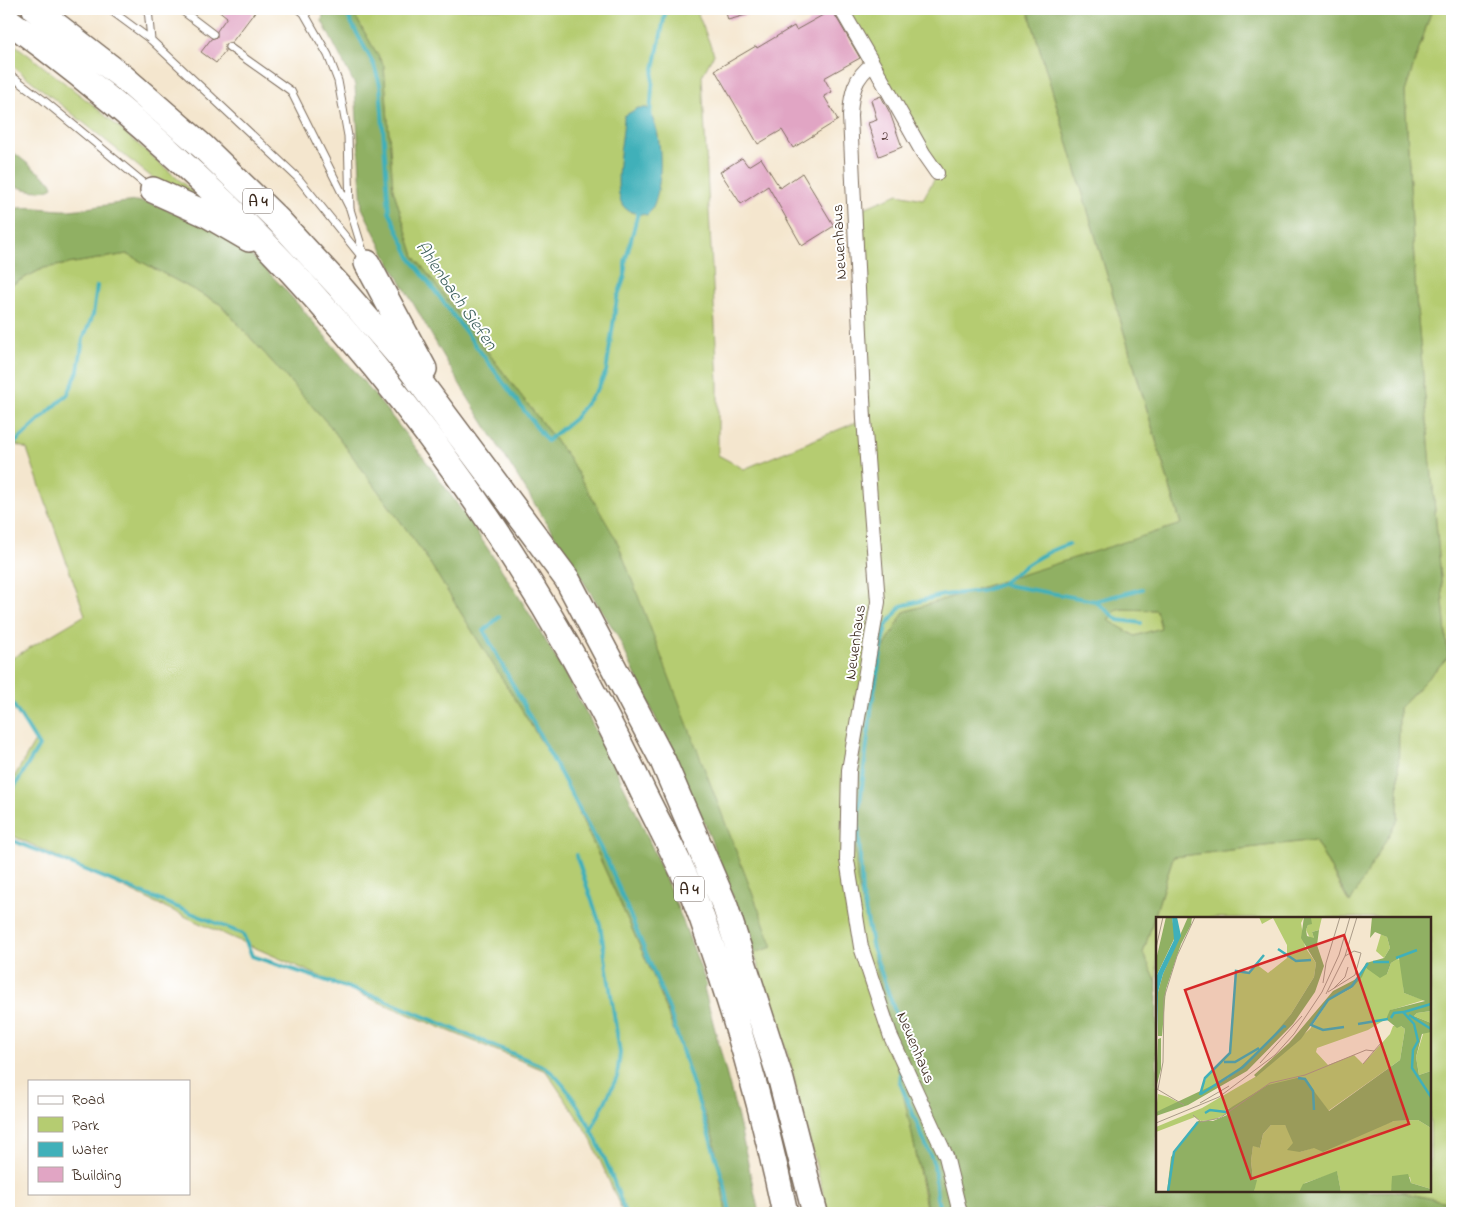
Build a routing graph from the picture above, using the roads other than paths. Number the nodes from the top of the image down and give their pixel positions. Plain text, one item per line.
1 (35, 9) edge
2 (109, 9) edge
3 (148, 9) edge
4 (180, 9) edge
5 (299, 9) edge
6 (841, 9) edge
7 (9, 21) edge
8 (212, 34) dead end
9 (151, 40) junction
10 (229, 47) dead end
11 (873, 64) junction
12 (9, 74) edge
13 (937, 174) dead end
14 (153, 190) joint
15 (350, 209) junction
16 (279, 257) junction
17 (367, 263) junction
18 (451, 422) junction
19 (785, 1213) edge
20 (815, 1213) edge
21 (960, 1213) edge

1 - 18 highway, A 4
2 - 9 lane
3 - 9 lane
4 - 8 lane
5 - 15 lane
6 - 11 street
7 - 16 highway, A 4
9 - 17 lane
10 - 15 lane
11 - 13 street
11 - 21 street, Neuenhaus
12 - 14 lane
14 - 16 highway
15 - 17 lane
16 - 19 highway, A 4
17 - 18 highway
18 - 20 highway, A 4

